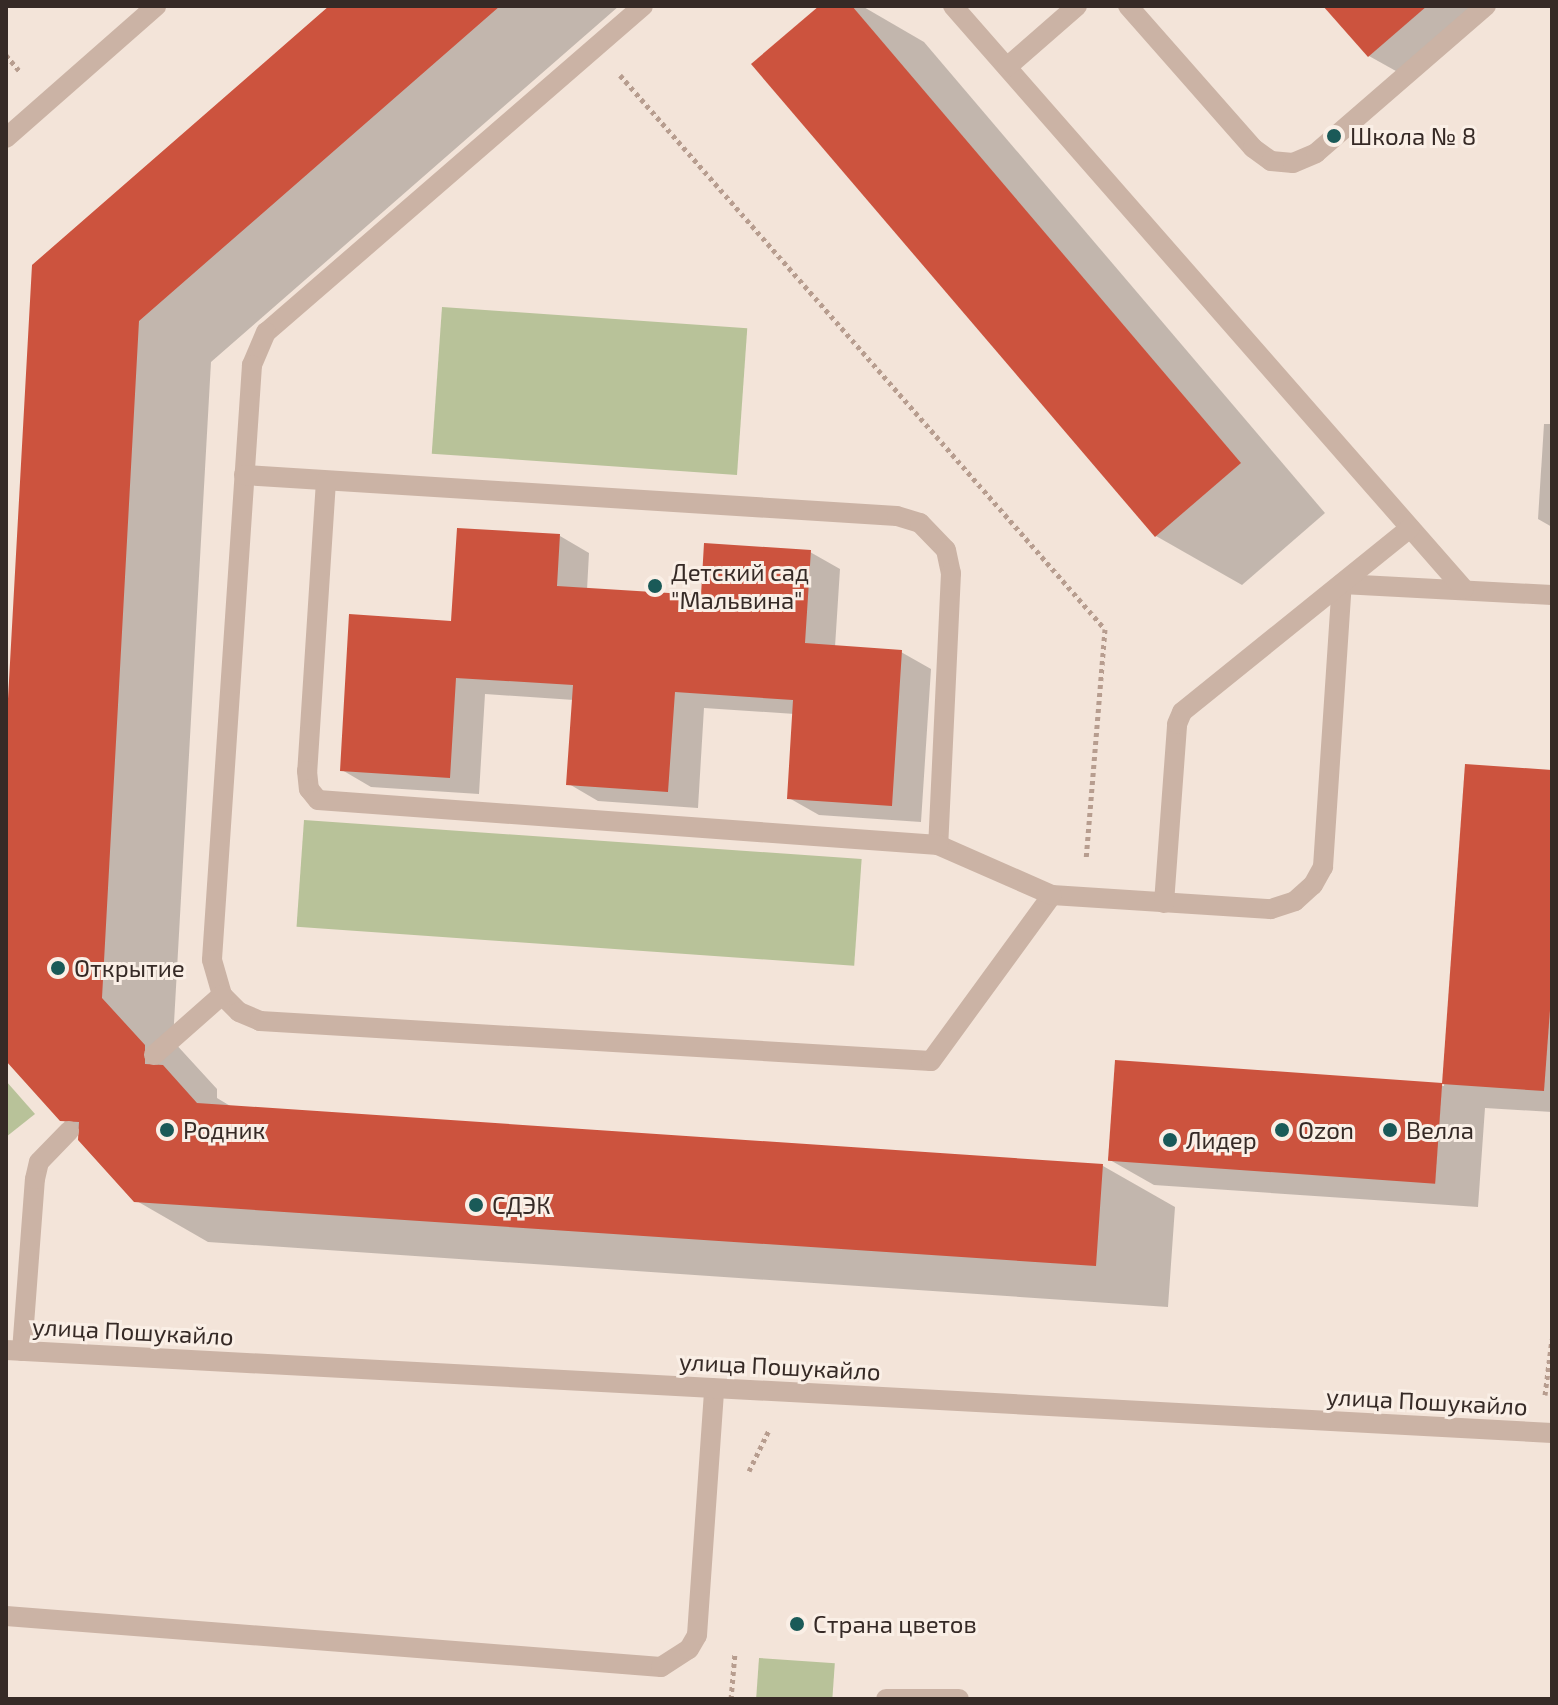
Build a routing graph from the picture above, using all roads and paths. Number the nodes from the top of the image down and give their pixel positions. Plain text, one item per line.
1 (156, 6) edge
2 (643, 6) edge
3 (953, 6) edge
4 (1077, 6) edge
5 (1128, 6) edge
6 (1486, 6) edge
7 (596, 47) junction
8 (1007, 67) junction
9 (6, 138) edge
10 (244, 475) junction
11 (326, 481) junction
12 (1410, 528) junction
13 (1342, 584) junction
14 (1464, 589) junction
15 (1552, 595) edge
16 (938, 845) junction
17 (1052, 895) junction
18 (1083, 897) junction
19 (1164, 903) junction
20 (222, 995) junction
21 (154, 1055) dead end
22 (69, 1131) dead end
23 (1552, 1339) edge
24 (14, 1351) edge
25 (1547, 1359) dead end
26 (714, 1389) junction
27 (781, 1427) dead end
28 (1552, 1433) edge
29 (747, 1488) dead end
30 (6, 1616) edge
31 (736, 1639) dead end
32 (731, 1699) edge
33 (886, 1699) edge
34 (959, 1699) edge

1 - 9 street
2 - 7 street
3 - 8 street
4 - 8 street
5 - 6 street
7 - 10 street
7 - 18 path
8 - 12 street
10 - 11 street
10 - 20 street
11 - 16 street
11 - 16 street
12 - 13 street
12 - 14 street
13 - 14 street
13 - 19 street
13 - 19 street
14 - 15 street
16 - 17 street
17 - 18 street
17 - 20 street
18 - 19 street
20 - 21 street
22 - 24 street
23 - 25 path
24 - 26 street, улица Пошукайло
26 - 28 street, улица Пошукайло
26 - 30 street
27 - 29 path
31 - 32 path
33 - 34 street

